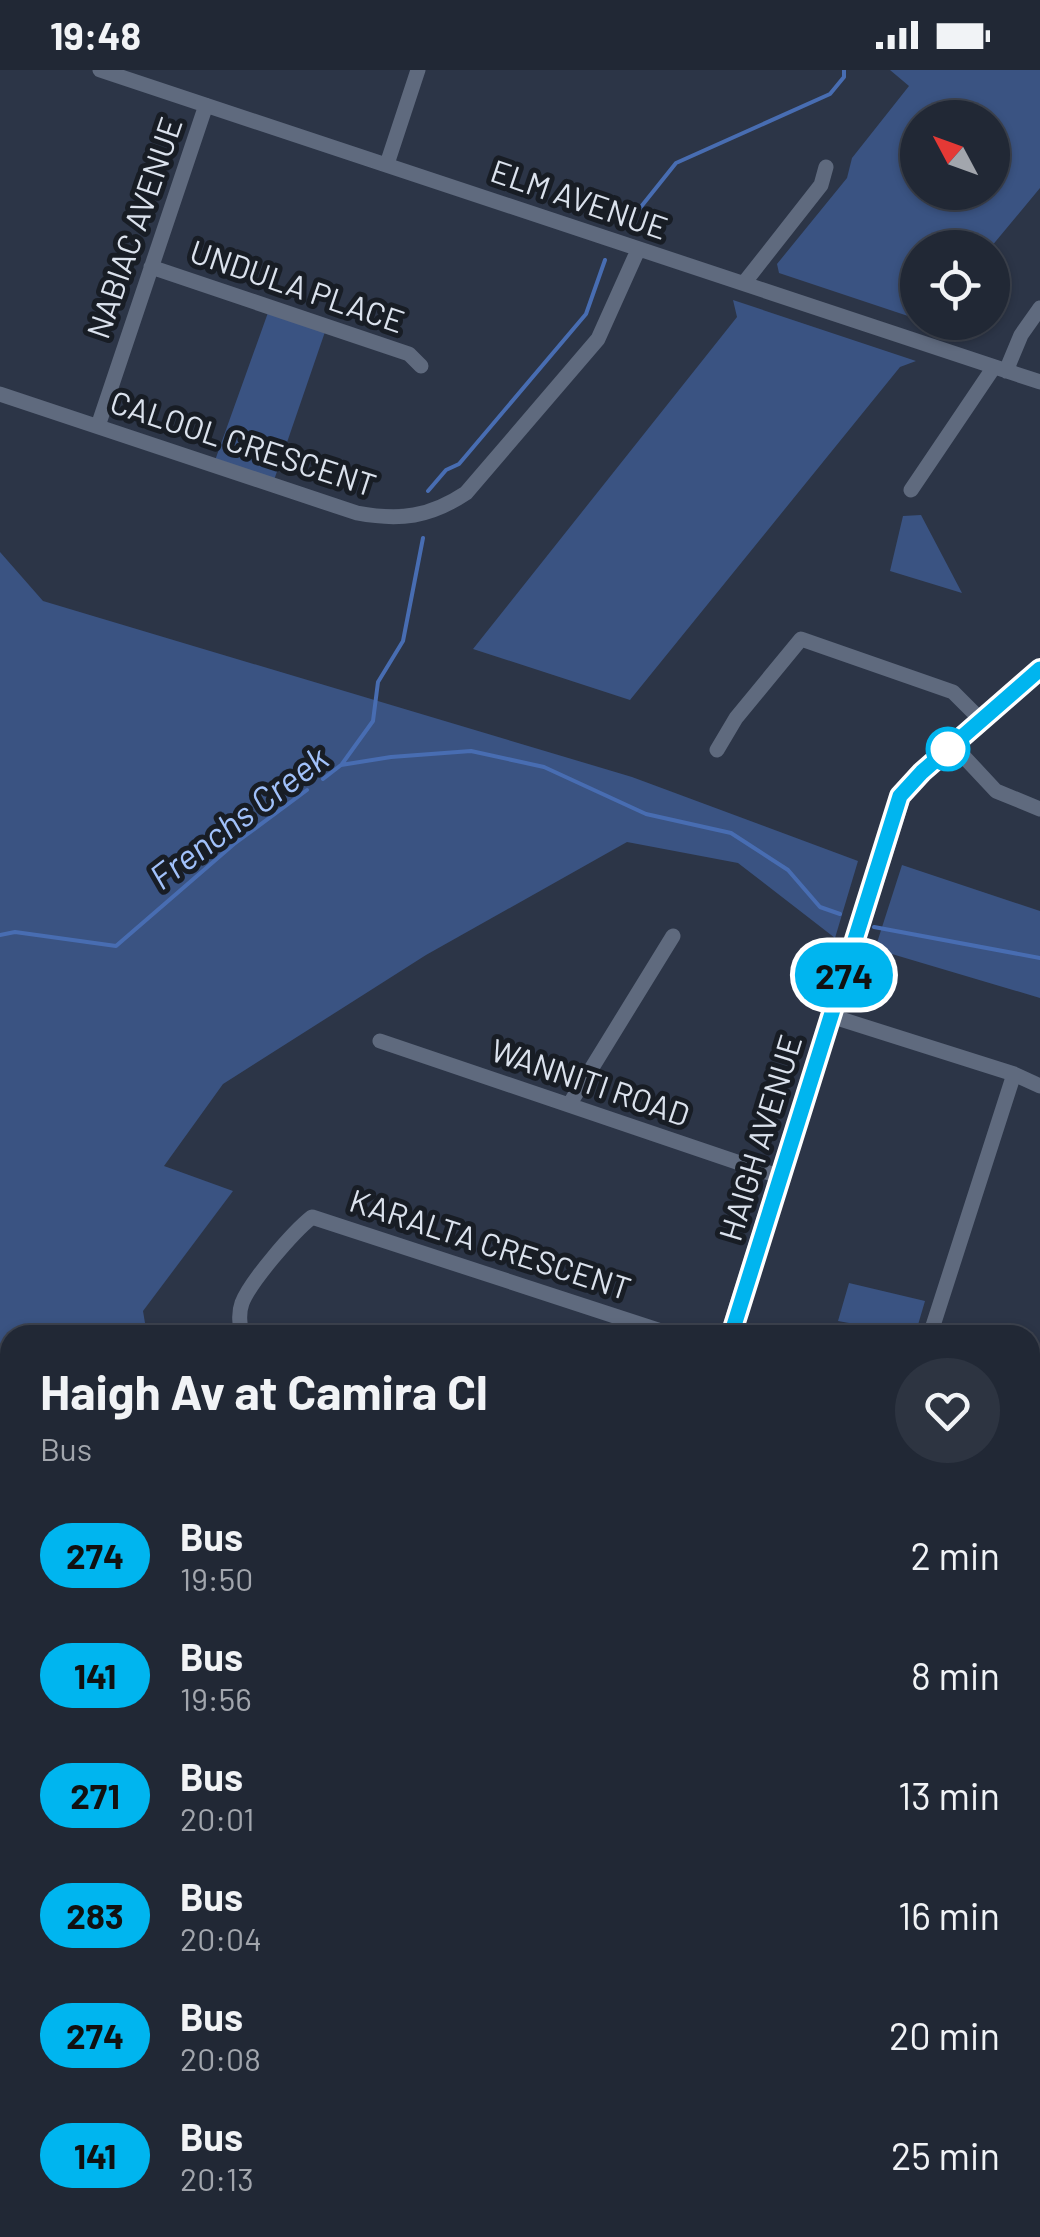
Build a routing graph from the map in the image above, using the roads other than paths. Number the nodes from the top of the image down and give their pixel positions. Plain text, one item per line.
1 (100, 70) edge
2 (418, 70) edge
3 (206, 105) junction
4 (386, 164) junction
5 (826, 167) dead end
6 (638, 250) junction
7 (152, 267) junction
8 (744, 283) junction
9 (1040, 308) edge
10 (421, 366) dead end
11 (1000, 369) junction
12 (1040, 382) edge
13 (0, 394) edge
14 (98, 426) junction
15 (911, 490) dead end
16 (1040, 669) edge
17 (981, 720) junction
18 (953, 745) junction
19 (717, 750) dead end
20 (1040, 810) edge
21 (673, 936) dead end
22 (831, 1016) junction
23 (380, 1041) dead end
24 (1014, 1074) junction
25 (1040, 1086) edge
26 (570, 1104) junction
27 (782, 1176) junction
28 (240, 1325) edge
29 (643, 1325) edge
30 (733, 1325) edge
31 (933, 1325) edge

1 - 3 street, ELM AVENUE
2 - 4 street
3 - 4 street, ELM AVENUE
3 - 7 street, NABIAC AVENUE
4 - 6 street, ELM AVENUE
5 - 8 street
6 - 8 street, ELM AVENUE
6 - 14 street, CALOOL CRESCENT
7 - 10 street, UNDULA PLACE
7 - 14 street, NABIAC AVENUE
8 - 11 street, ELM AVENUE
9 - 11 street
11 - 12 street, ELM AVENUE
11 - 15 street
13 - 14 street, CALOOL CRESCENT
16 - 17 street, HAIGH AVENUE
17 - 18 street, HAIGH AVENUE
17 - 19 street
18 - 20 street
18 - 22 street, HAIGH AVENUE
21 - 26 street
22 - 24 street
22 - 27 street, HAIGH AVENUE
23 - 26 street, WANNITI ROAD
24 - 25 street
24 - 31 street
26 - 27 street, WANNITI ROAD
27 - 30 street, HAIGH AVENUE
28 - 29 street, KARALTA CRESCENT

